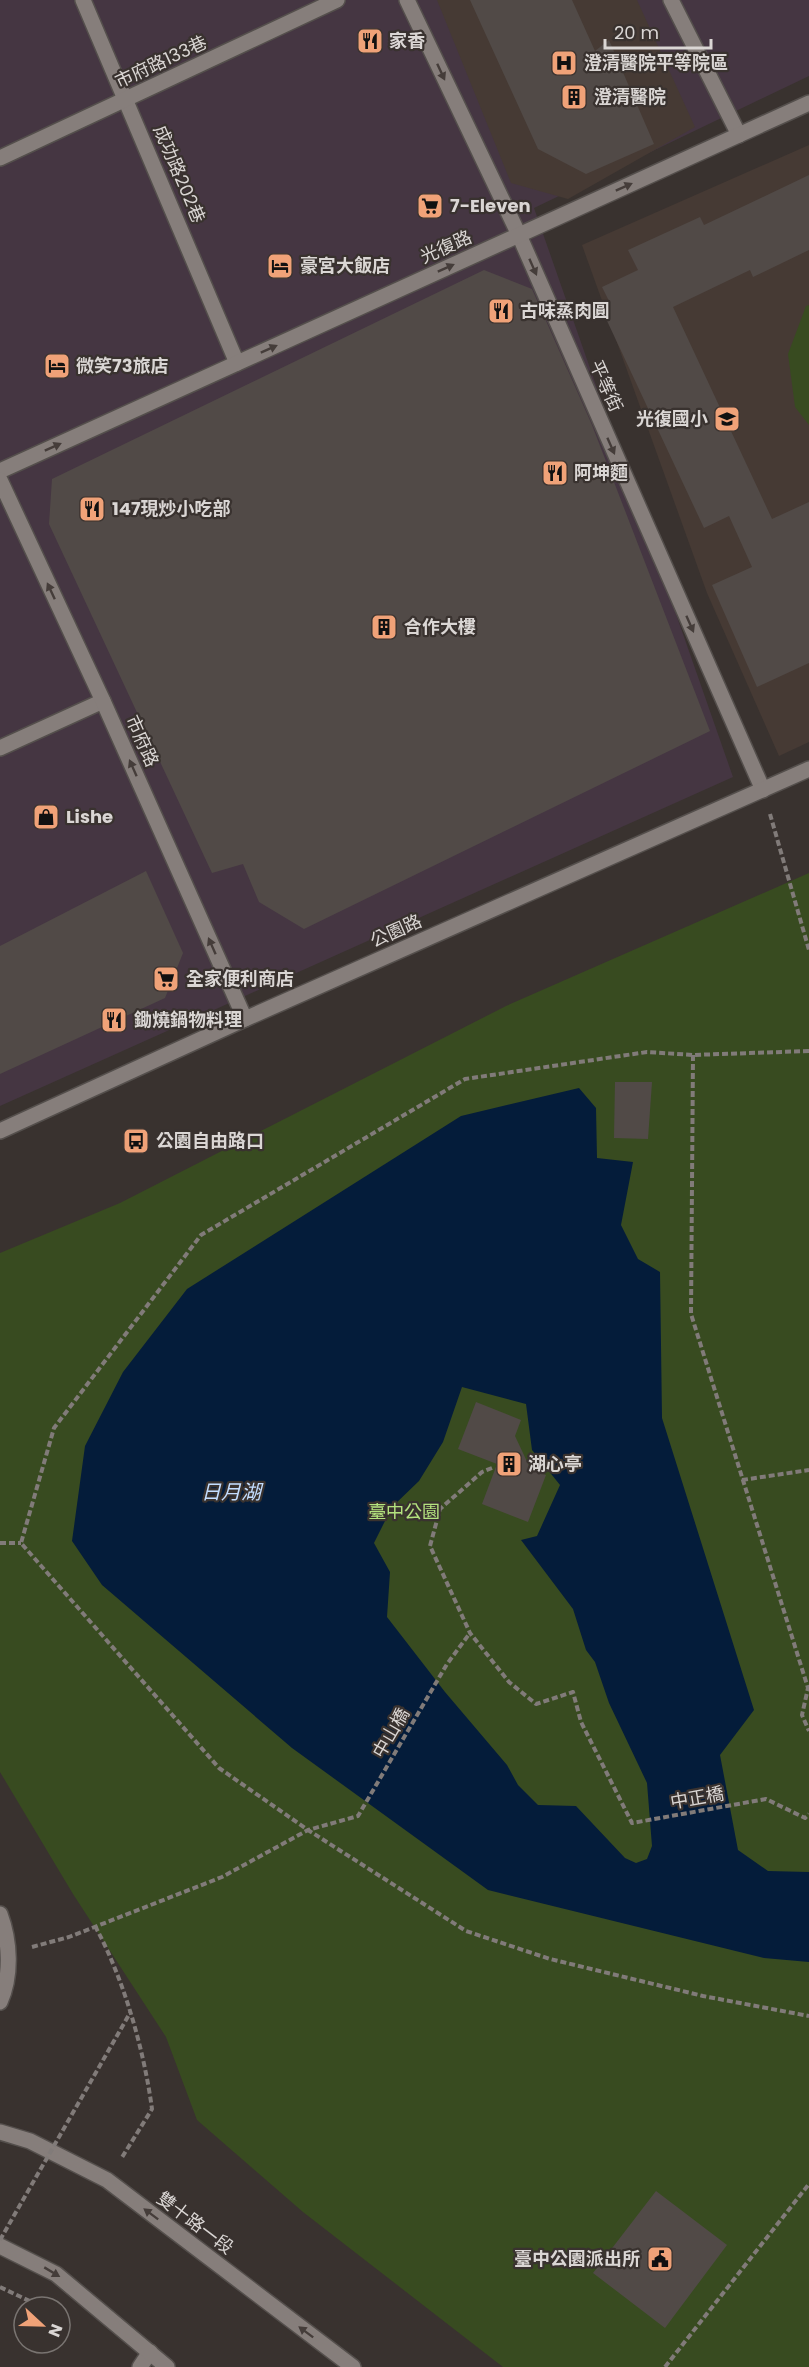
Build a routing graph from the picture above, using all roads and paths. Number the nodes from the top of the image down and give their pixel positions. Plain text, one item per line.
1 (83, 0) edge
2 (338, 0) edge
3 (407, 0) edge
4 (671, 0) edge
5 (126, 100) junction
6 (809, 103) edge
7 (739, 135) junction
8 (0, 158) edge
9 (519, 235) junction
10 (237, 363) junction
11 (0, 471) edge
12 (0, 480) edge
13 (103, 701) junction
14 (0, 748) edge
15 (809, 769) edge
16 (763, 790) junction
17 (809, 950) edge
18 (245, 1019) junction
19 (809, 1051) edge
20 (693, 1054) junction
21 (0, 1131) edge
22 (492, 1468) dead end
23 (809, 1470) edge
24 (742, 1480) junction
25 (0, 1543) edge
26 (21, 1543) junction
27 (470, 1633) junction
28 (809, 1708) edge
29 (802, 1714) junction
30 (809, 1731) edge
31 (809, 1814) edge
32 (308, 1830) junction
33 (0, 1914) edge
34 (95, 1926) junction
35 (8, 1954) junction
36 (0, 2002) edge
37 (130, 2013) junction
38 (809, 2016) edge
39 (0, 2132) edge
40 (107, 2180) junction
41 (809, 2184) edge
42 (0, 2240) edge
43 (0, 2246) edge
44 (0, 2287) edge
45 (17, 2295) edge
46 (150, 2352) junction
47 (140, 2367) edge
48 (168, 2367) edge
49 (353, 2367) edge
50 (665, 2367) edge

1 - 5 street, 成功路202巷
2 - 5 street, 市府路133巷
3 -> 9 street, 平等街
4 - 7 street
5 - 8 street, 市府路133巷
5 - 10 street, 成功路202巷
6 - 7 street, 光復路
9 -> 7 street, 光復路
10 -> 9 street, 光復路
9 -> 16 street, 平等街
11 -> 10 street, 光復路
13 -> 12 street, 市府路
13 - 14 street
18 -> 13 street, 市府路
15 - 16 street, 公園路
16 - 17 path
16 - 18 street, 公園路
18 - 21 street, 公園路
19 - 20 path
20 - 24 path
20 - 26 path
22 - 27 path
23 - 24 path
24 - 29 path
25 - 26 path
26 - 32 path
27 - 31 path, 中正橋
27 - 32 path, 中山橋
28 - 29 path
29 - 30 path
32 - 34 path
32 - 38 path
33 - 35 street
34 - 35 path
34 - 37 path
35 - 36 street
37 - 40 path
37 - 42 path, bridge
39 - 40 street, 雙十路一段
49 -> 40 street, 雙十路一段
41 - 50 path
43 -> 46 street
44 - 45 path
46 - 47 street
46 - 48 street

